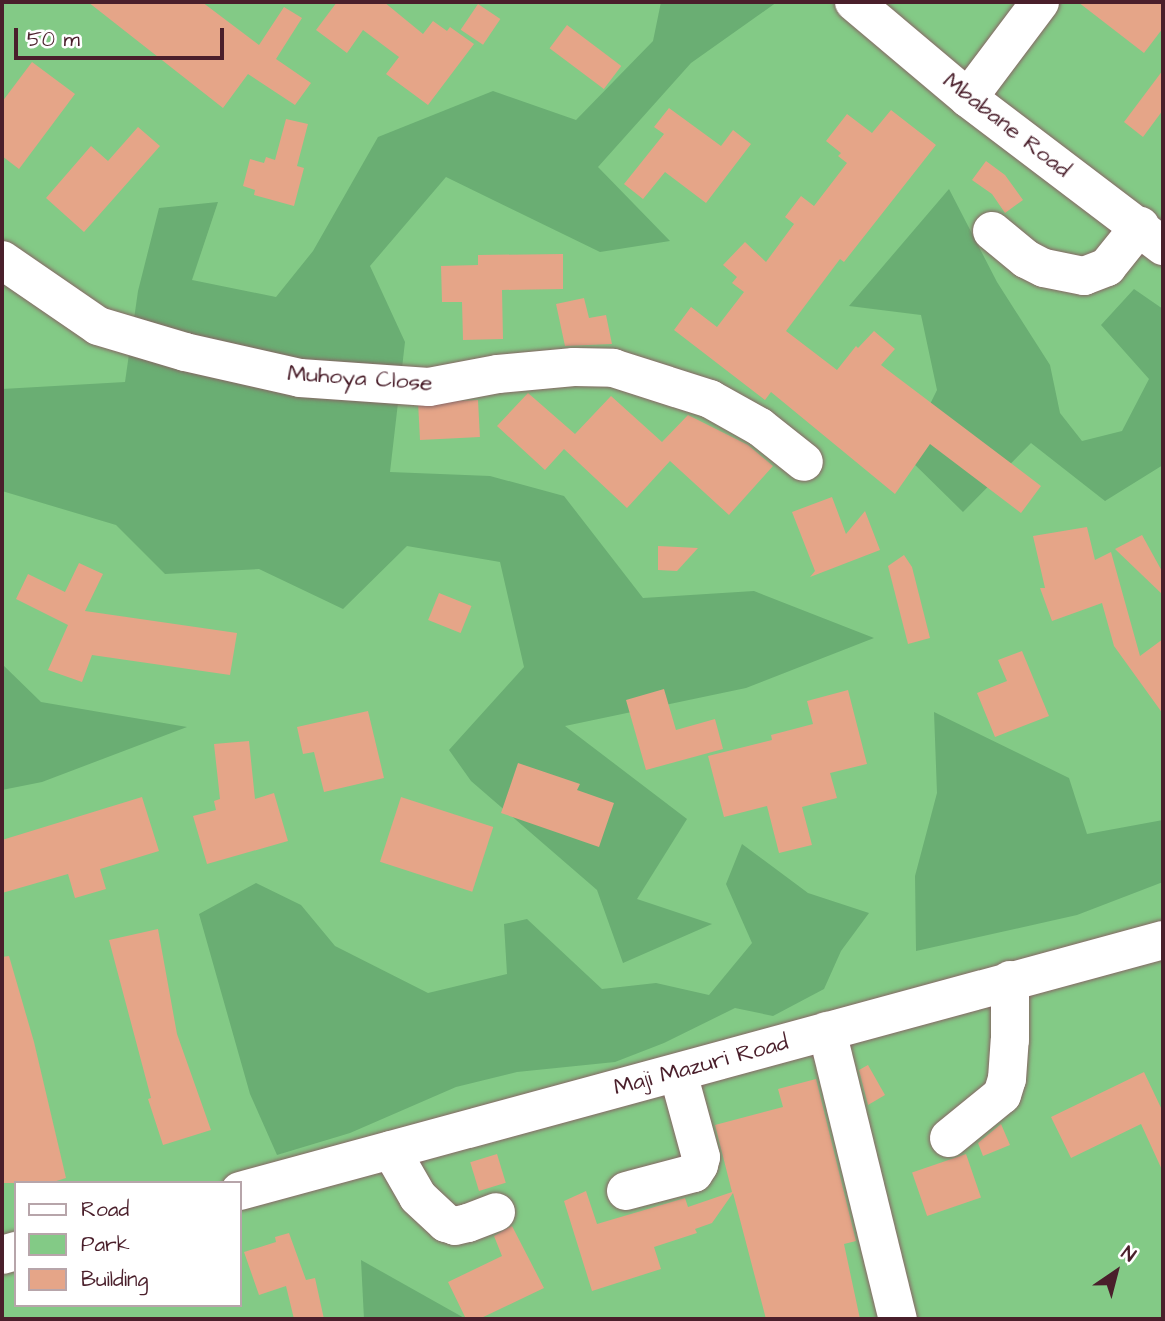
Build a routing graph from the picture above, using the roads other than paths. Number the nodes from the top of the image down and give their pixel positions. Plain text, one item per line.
1 (854, 2) edge
2 (1040, 2) edge
3 (968, 98) junction
4 (992, 231) dead end
5 (1152, 236) edge
6 (2, 260) edge
7 (804, 462) dead end
8 (1163, 940) edge
9 (1010, 980) junction
10 (827, 1031) junction
11 (678, 1073) junction
12 (948, 1138) dead end
13 (391, 1150) junction
14 (242, 1190) edge
15 (626, 1191) dead end
16 (496, 1212) dead end
17 (898, 1319) edge

1 - 3 street, Mbabane Road
2 - 3 street
3 - 5 street, Mbabane Road
4 - 5 street
6 - 7 street, Muhoya Close
8 - 9 street, Maji Mazuri Road
9 - 10 street, Maji Mazuri Road
9 - 12 street
10 - 11 street, Maji Mazuri Road
10 - 17 street
11 - 13 street, Maji Mazuri Road
11 - 15 street
13 - 14 street, Maji Mazuri Road
13 - 16 street

